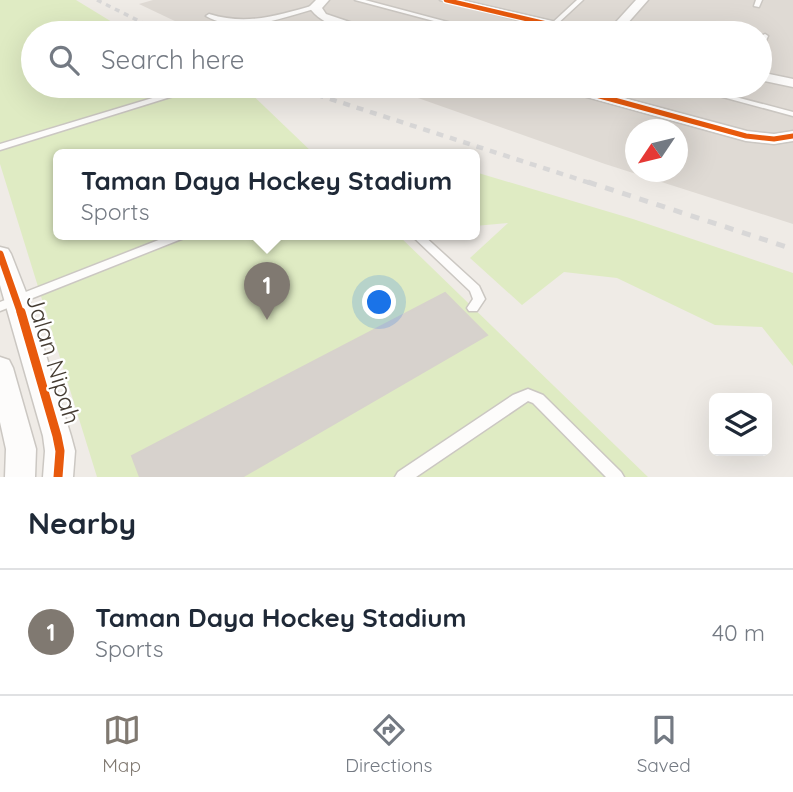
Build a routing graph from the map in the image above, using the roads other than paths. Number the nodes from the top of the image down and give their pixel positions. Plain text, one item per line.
1 (358, 0) edge
2 (446, 0) edge
3 (518, 0) edge
4 (580, 0) edge
5 (642, 0) edge
6 (319, 4) edge
7 (501, 12) junction
8 (209, 16) dead end
9 (234, 21) edge
10 (255, 21) edge
11 (333, 21) edge
12 (439, 21) edge
13 (537, 21) edge
14 (557, 21) edge
15 (623, 21) edge
16 (772, 79) edge
17 (793, 83) edge
18 (162, 98) edge
19 (607, 98) edge
20 (732, 98) edge
21 (793, 114) edge
22 (793, 136) edge
23 (0, 147) edge
24 (170, 240) edge
25 (422, 240) edge
26 (0, 254) edge
27 (9, 303) edge
28 (473, 308) dead end
29 (0, 368) edge
30 (20, 477) edge
31 (58, 477) edge
32 (404, 477) edge
33 (616, 477) edge

1 - 12 lane
2 - 7 street
3 - 7 street
4 - 14 lane
5 - 15 street
6 - 10 lane
6 - 11 street
7 - 13 street
8 - 9 lane
16 - 17 street
18 - 23 lane
19 - 22 street
20 - 21 lane
24 - 27 lane
25 - 28 lane
26 - 27 street, Jalan Nipah
27 - 31 street, Jalan Nipah
29 - 30 street
32 - 33 lane

